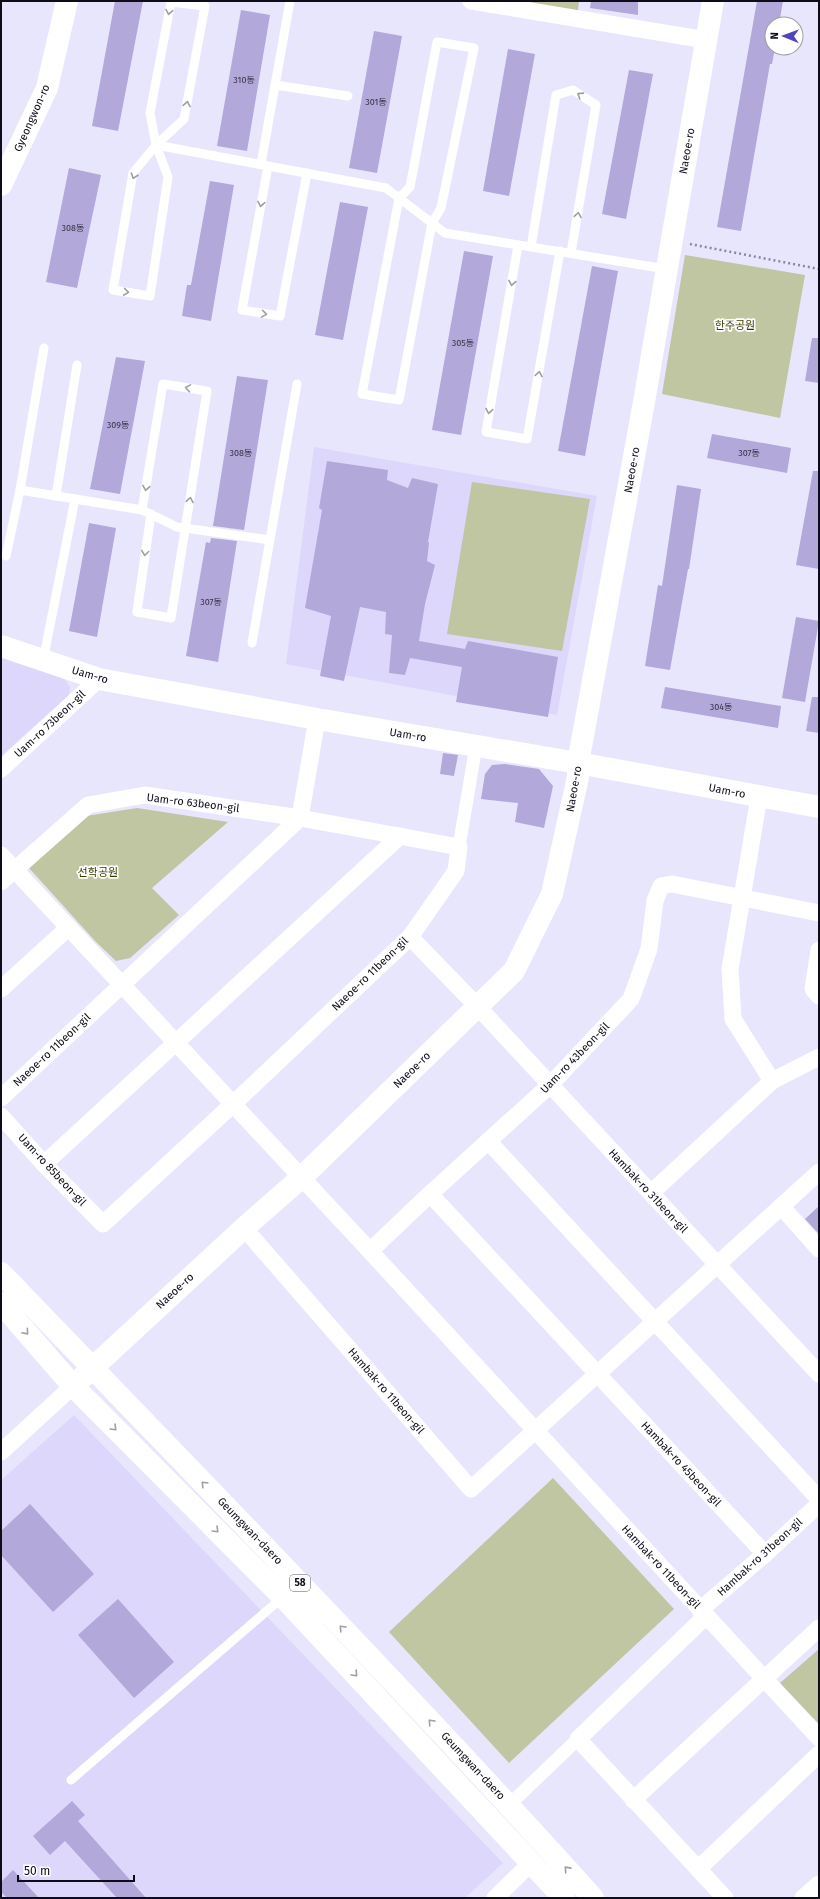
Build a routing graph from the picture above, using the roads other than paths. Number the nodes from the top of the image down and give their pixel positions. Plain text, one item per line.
1 (67, 1) edge
2 (290, 1) edge
3 (472, 1) edge
4 (713, 1) edge
5 (706, 40) junction
6 (275, 85) junction
7 (348, 96) dead end
8 (156, 145) junction
9 (265, 165) junction
10 (307, 173) junction
11 (1, 185) edge
12 (399, 198) junction
13 (432, 223) junction
14 (518, 245) junction
15 (531, 247) junction
16 (560, 251) junction
17 (571, 253) junction
18 (666, 269) junction
19 (44, 348) dead end
20 (77, 365) dead end
21 (297, 384) dead end
22 (20, 490) junction
23 (56, 496) junction
24 (75, 500) junction
25 (142, 510) junction
26 (151, 514) junction
27 (186, 528) junction
28 (270, 540) junction
29 (6, 556) dead end
30 (252, 643) dead end
31 (1, 646) edge
32 (43, 660) junction
33 (99, 679) junction
34 (317, 720) junction
35 (476, 746) junction
36 (578, 763) junction
37 (1, 769) edge
38 (759, 797) junction
39 (819, 807) edge
40 (300, 818) junction
41 (400, 836) junction
42 (459, 847) junction
43 (1, 855) edge
44 (14, 869) junction
45 (1, 882) edge
46 (742, 897) junction
47 (819, 913) edge
48 (68, 928) junction
49 (410, 937) junction
50 (819, 950) edge
51 (121, 984) junction
52 (1, 989) edge
53 (819, 996) edge
54 (478, 1007) junction
55 (176, 1043) junction
56 (819, 1057) edge
57 (772, 1081) junction
58 (550, 1085) junction
59 (1, 1098) edge
60 (232, 1105) junction
61 (1, 1116) edge
62 (488, 1141) junction
63 (44, 1164) junction
64 (819, 1172) edge
65 (300, 1178) junction
66 (651, 1193) junction
67 (430, 1194) junction
68 (781, 1206) junction
69 (103, 1224) joint
70 (244, 1228) junction
71 (819, 1249) edge
72 (370, 1251) junction
73 (717, 1265) junction
74 (1, 1273) edge
75 (1, 1303) edge
76 (654, 1321) junction
77 (92, 1368) junction
78 (598, 1374) junction
79 (819, 1374) edge
80 (73, 1386) junction
81 (535, 1430) junction
82 (2, 1450) edge
83 (819, 1499) edge
84 (819, 1504) edge
85 (765, 1554) junction
86 (283, 1597) junction
87 (703, 1613) junction
88 (819, 1628) edge
89 (764, 1678) junction
90 (819, 1738) edge
91 (578, 1739) junction
92 (819, 1754) edge
93 (71, 1780) dead end
94 (634, 1800) junction
95 (509, 1805) junction
96 (531, 1863) junction
97 (698, 1869) junction
98 (819, 1884) edge
99 (495, 1898) edge
100 (564, 1898) edge
101 (594, 1898) edge
102 (725, 1898) edge
103 (803, 1898) edge

1 - 11 street, Gyeongwon-ro
2 - 6 lane
3 - 5 street
4 - 5 street, Naeoe-ro
5 - 18 street, Naeoe-ro
6 - 7 lane
6 - 9 lane
8 -> 8 lane
8 -> 8 lane
8 - 9 lane
9 - 10 lane
9 -> 10 lane
10 - 12 lane
12 - 13 lane
12 - 13 lane
12 - 13 lane
13 - 14 lane
14 - 15 lane
14 -> 16 lane
15 - 16 lane
17 -> 15 lane
16 - 17 lane
17 - 18 lane
18 - 36 street, Naeoe-ro
19 - 22 lane
20 - 23 lane
21 - 28 lane
22 - 23 lane
22 - 29 lane
23 - 24 lane
24 - 25 lane
24 - 32 lane
25 - 26 lane
27 -> 25 lane
26 - 27 lane
26 -> 27 lane
27 - 28 lane
28 - 30 lane
31 - 32 street, Uam-ro
32 - 33 street, Uam-ro
33 - 34 street, Uam-ro
33 - 37 street, Uam-ro 73beon-gil
34 - 35 street, Uam-ro
34 - 40 street
35 - 36 street, Uam-ro
35 - 42 street, Naeoe-ro 11beon-gil
36 - 38 street, Uam-ro
36 - 54 street, Naeoe-ro
38 - 39 street, Uam-ro
38 - 46 street
40 - 41 street, Uam-ro 63beon-gil
40 - 44 street, Uam-ro 63beon-gil
40 - 51 street
41 - 42 street, Uam-ro 63beon-gil
41 - 55 street
42 - 49 street, Naeoe-ro 11beon-gil
43 - 44 street
44 - 45 street
44 - 48 street
46 - 47 street
46 - 57 street
46 - 58 street, Uam-ro 43beon-gil
48 - 51 street
48 - 52 street
49 - 54 street, Hambak-ro 31beon-gil
49 - 60 street, Naeoe-ro 11beon-gil
50 - 53 street
51 - 55 street
51 - 59 street, Naeoe-ro 11beon-gil
54 - 58 street, Hambak-ro 31beon-gil
54 - 65 street, Naeoe-ro
55 - 60 street
55 - 63 street
56 - 57 street
57 - 66 street
58 - 62 street, Uam-ro 43beon-gil
58 - 66 street, Hambak-ro 31beon-gil
60 - 65 street
60 - 69 street, Naeoe-ro 11beon-gil
61 - 63 street, Uam-ro 85beon-gil
62 - 67 street, Uam-ro 43beon-gil
62 - 76 street
63 - 69 street, Uam-ro 85beon-gil
64 - 68 street
65 - 70 street, Naeoe-ro
65 - 72 street, Hambak-ro 11beon-gil
66 - 73 street, Hambak-ro 31beon-gil
67 - 72 street, Uam-ro 43beon-gil
67 - 78 street, Hambak-ro 45beon-gil
68 - 71 street
68 - 73 street
70 - 77 street, Naeoe-ro
70 - 81 street, Hambak-ro 11beon-gil
72 - 81 street, Hambak-ro 11beon-gil
73 - 76 street
73 - 79 street, Hambak-ro 31beon-gil
74 - 77 street, Geumgwan-daero / 58
75 -> 80 street, Geumgwan-daero / 58
76 - 78 street
76 - 83 street
77 - 80 street, Naeoe-ro
95 -> 77 street, Geumgwan-daero / 58
78 - 81 street
78 - 85 street, Hambak-ro 45beon-gil
80 - 82 street
80 -> 86 street, Geumgwan-daero / 58
81 - 87 street, Hambak-ro 11beon-gil
84 - 85 street, Hambak-ro 31beon-gil
85 - 87 street, Hambak-ro 31beon-gil
86 - 93 lane
86 -> 96 street, Geumgwan-daero / 58
87 - 89 street, Hambak-ro 11beon-gil
87 - 91 street, Hambak-ro 11beon-gil
88 - 89 street
89 - 90 street, Hambak-ro 11beon-gil
89 - 94 street
91 - 94 street
91 - 95 street, Hambak-ro 11beon-gil
92 - 97 street
94 - 97 street
101 -> 95 street, Geumgwan-daero / 58
96 - 99 street
96 - 100 street, Geumgwan-daero / 58
97 - 102 street
98 - 103 street

